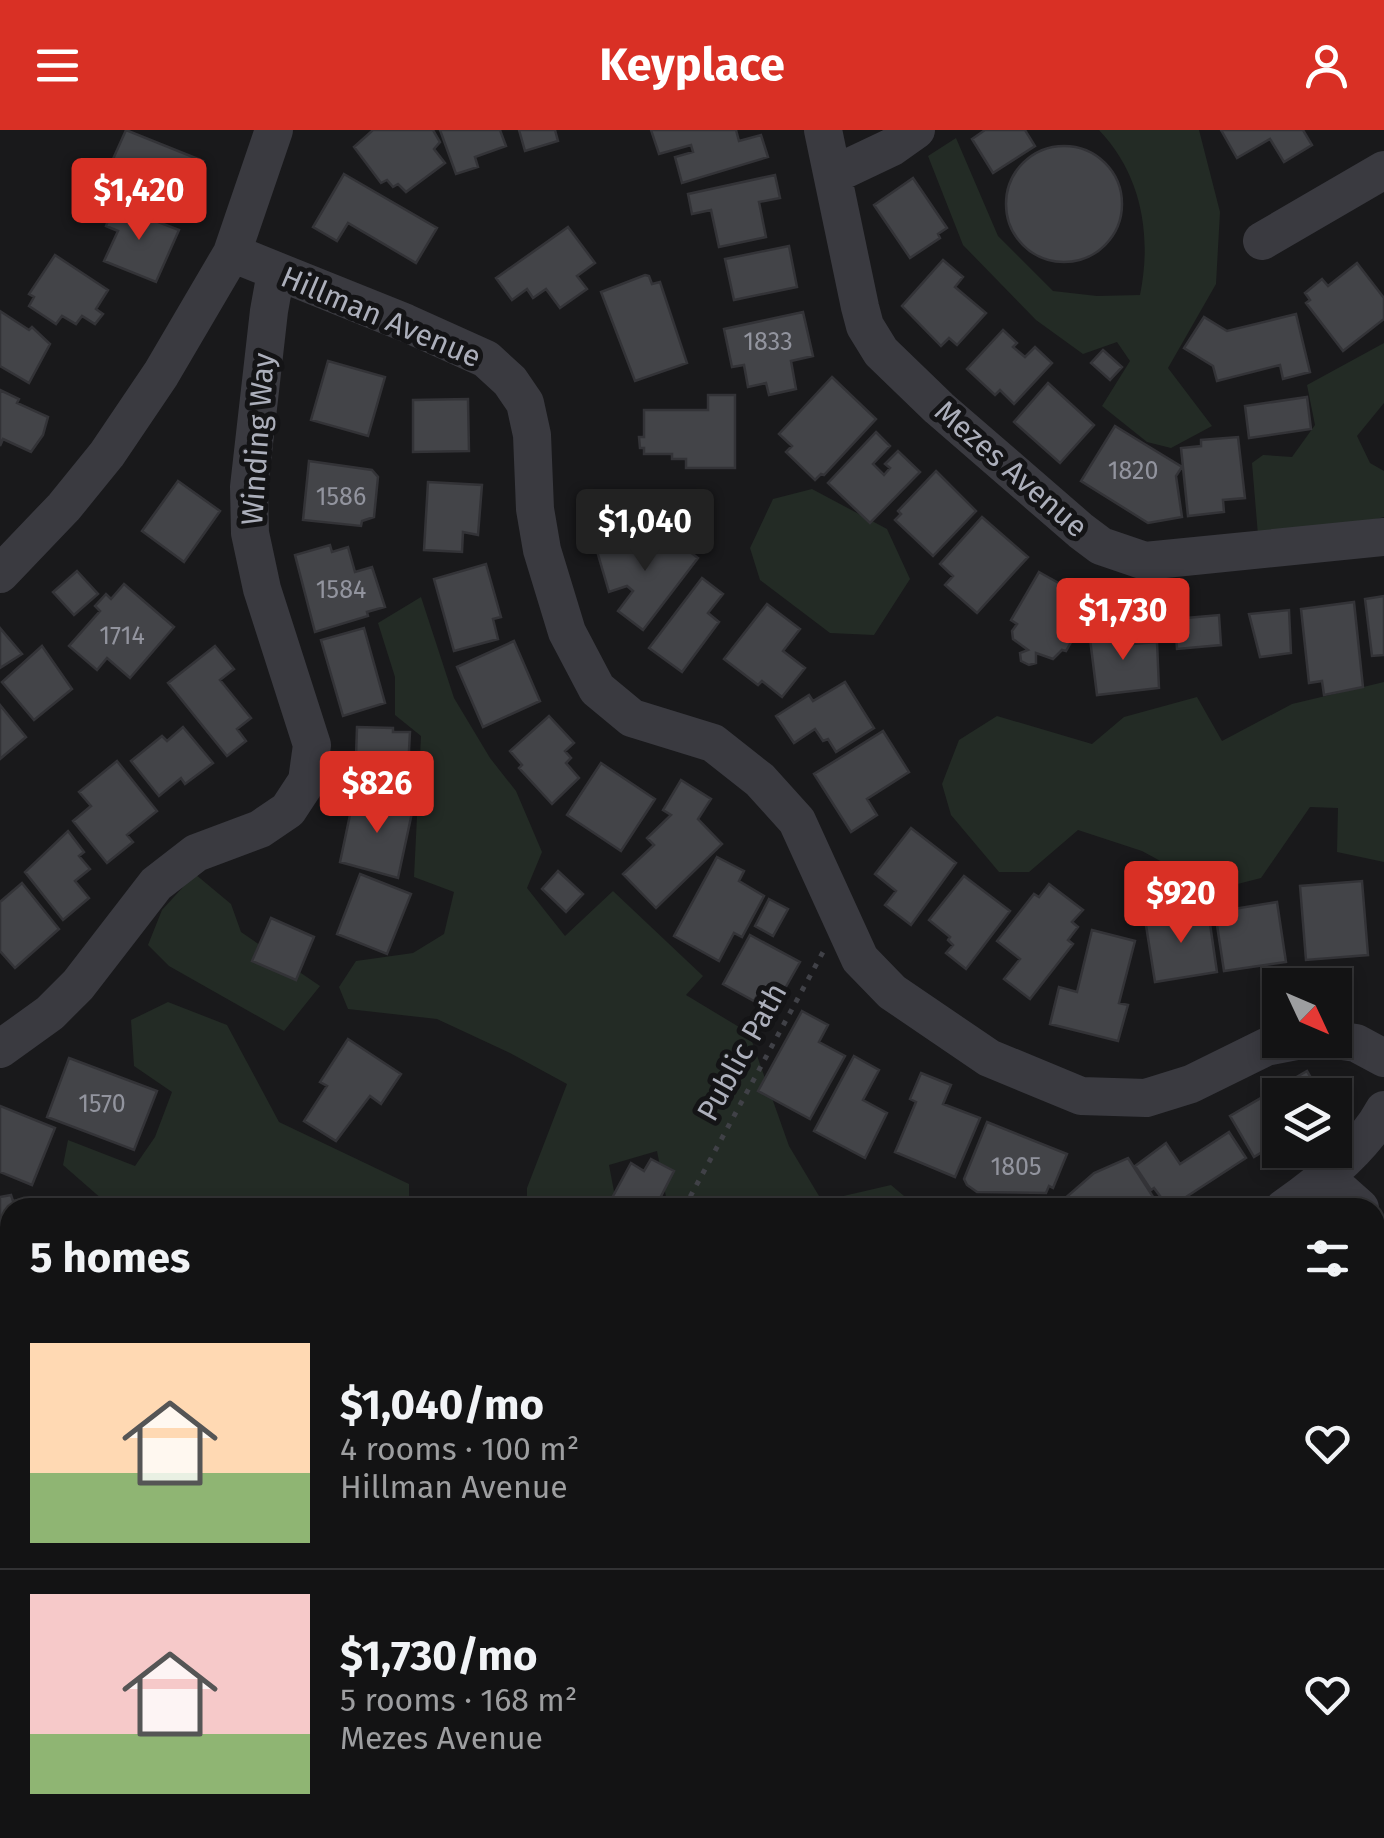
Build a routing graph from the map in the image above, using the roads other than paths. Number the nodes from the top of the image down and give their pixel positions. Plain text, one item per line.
1 (274, 130) edge
2 (823, 130) edge
3 (916, 130) edge
4 (1384, 170) edge
5 (833, 175) junction
6 (1262, 241) dead end
7 (232, 253) junction
8 (276, 272) junction
9 (1384, 537) edge
10 (0, 574) edge
11 (1352, 1042) edge
12 (1262, 1049) edge
13 (0, 1050) edge
14 (1384, 1058) edge
15 (1384, 1110) edge
16 (1324, 1176) junction
17 (1296, 1198) edge
18 (1349, 1198) edge

1 - 7 street
2 - 5 street, Mezes Avenue
3 - 5 street
4 - 6 street
5 - 9 street, Mezes Avenue
7 - 8 street, Hillman Avenue
7 - 10 street
8 - 12 street, Hillman Avenue
8 - 13 street, Winding Way
11 - 14 street
15 - 16 street
16 - 17 street
16 - 18 street

